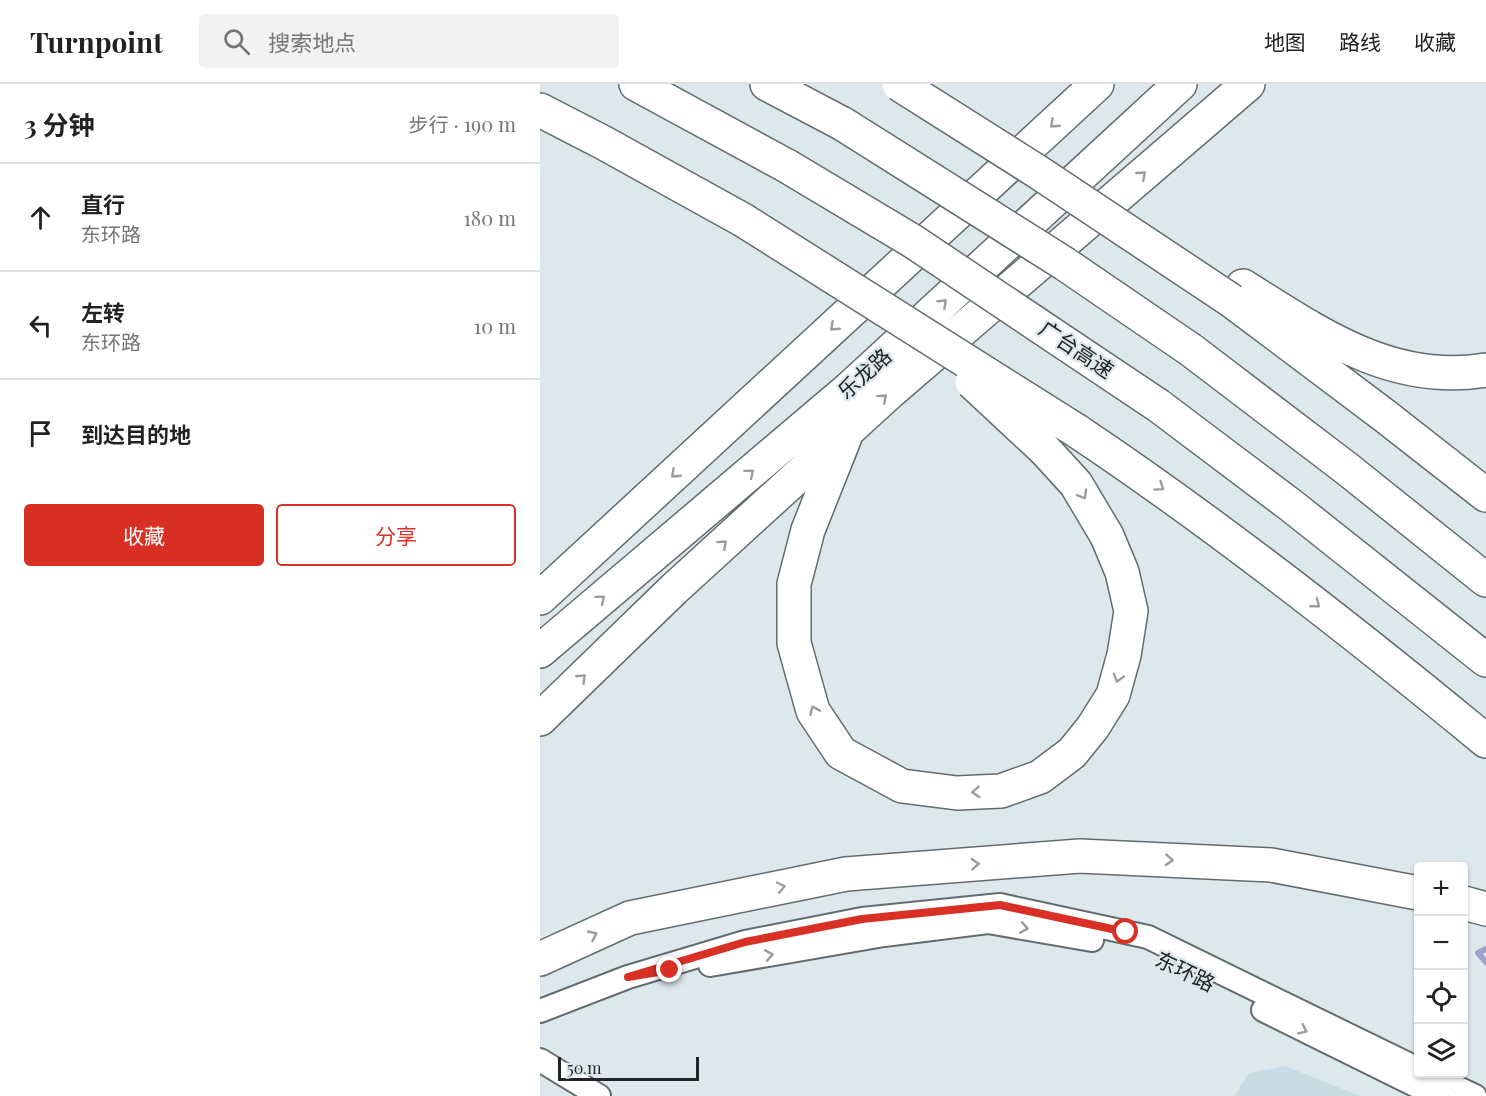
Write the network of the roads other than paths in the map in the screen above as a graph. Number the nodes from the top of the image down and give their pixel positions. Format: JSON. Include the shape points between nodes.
{"nodes":[{"id":1,"x":636,"y":84,"type":"edge"},
{"id":2,"x":767,"y":84,"type":"edge"},
{"id":3,"x":899,"y":84,"type":"edge"},
{"id":4,"x":933,"y":84,"type":"edge"},
{"id":5,"x":1097,"y":84,"type":"edge"},
{"id":6,"x":1180,"y":84,"type":"edge"},
{"id":7,"x":1271,"y":84,"type":"edge"},
{"id":8,"x":1240,"y":91,"type":"edge"},
{"id":9,"x":540,"y":110,"type":"edge"},
{"id":10,"x":1038,"y":172,"type":"junction"},
{"id":11,"x":1237,"y":294,"type":"junction"},
{"id":12,"x":911,"y":326,"type":"junction"},
{"id":13,"x":1486,"y":370,"type":"edge"},
{"id":14,"x":848,"y":431,"type":"junction"},
{"id":15,"x":1486,"y":495,"type":"edge"},
{"id":16,"x":1486,"y":580,"type":"edge"},
{"id":17,"x":540,"y":598,"type":"edge"},
{"id":18,"x":540,"y":651,"type":"edge"},
{"id":19,"x":1486,"y":660,"type":"edge"},
{"id":20,"x":540,"y":718,"type":"edge"},
{"id":21,"x":1486,"y":741,"type":"edge"},
{"id":22,"x":1414,"y":892,"type":"edge"},
{"id":23,"x":1468,"y":904,"type":"edge"},
{"id":24,"x":1486,"y":909,"type":"edge"},
{"id":25,"x":540,"y":959,"type":"edge"},
{"id":26,"x":628,"y":977,"type":"junction"},
{"id":27,"x":540,"y":1011,"type":"edge"},
{"id":28,"x":540,"y":1060,"type":"edge"},
{"id":29,"x":1414,"y":1067,"type":"edge"},
{"id":30,"x":1437,"y":1078,"type":"edge"},
{"id":31,"x":599,"y":1096,"type":"edge"},
{"id":32,"x":1437,"y":1096,"type":"edge"},
{"id":33,"x":1475,"y":1096,"type":"edge"}],
"edges":[{"from":1,"to":19,"type":"highway","name":"广台高速","bridge":true,"via":[[787,166],[914,242],[1159,406]]},
{"from":2,"to":16,"type":"highway","bridge":true,"via":[[843,124],[1065,264],[1191,351]]},
{"from":3,"to":10,"type":"highway","bridge":true},
{"from":4,"to":10,"type":"highway","bridge":true},
{"from":5,"to":17,"type":"highway","one_way":true},
{"from":18,"to":6,"type":"highway","name":"乐龙路","one_way":true,"via":[[850,388]]},
{"from":7,"to":8,"type":"highway"},
{"from":14,"to":8,"type":"highway","one_way":true},
{"from":9,"to":12,"type":"highway","bridge":true,"via":[[743,220]]},
{"from":10,"to":11,"type":"highway","bridge":true},
{"from":11,"to":13,"type":"highway","via":[[1383,363],[1437,373]]},
{"from":11,"to":15,"type":"highway"},
{"from":12,"to":14,"type":"highway","one_way":true,"bridge":true,"via":[[1045,450],[1076,484],[1107,536],[1122,572],[1131,611],[1125,655],[1113,695],[1072,753],[1040,777],[1001,791],[957,793],[902,786],[841,753],[813,711],[794,643],[794,584],[808,530]]},
{"from":12,"to":21,"type":"highway","one_way":true,"bridge":true,"via":[[1157,484],[1343,625]]},
{"from":20,"to":14,"type":"highway","one_way":true,"via":[[674,589]]},
{"from":25,"to":22,"type":"highway","one_way":true,"via":[[630,918],[652,913],[846,874],[1010,861],[1080,856],[1271,865]]},
{"from":23,"to":24,"type":"highway"},
{"from":26,"to":27,"type":"lane","name":"东环路"},
{"from":26,"to":29,"type":"lane","name":"东环路","via":[[745,942],[862,919],[1000,905],[1148,937]]},
{"from":26,"to":32,"type":"lane","name":"东环路","one_way":true,"via":[[988,922],[1135,948]]},
{"from":28,"to":31,"type":"lane"},
{"from":30,"to":33,"type":"lane"}]}
